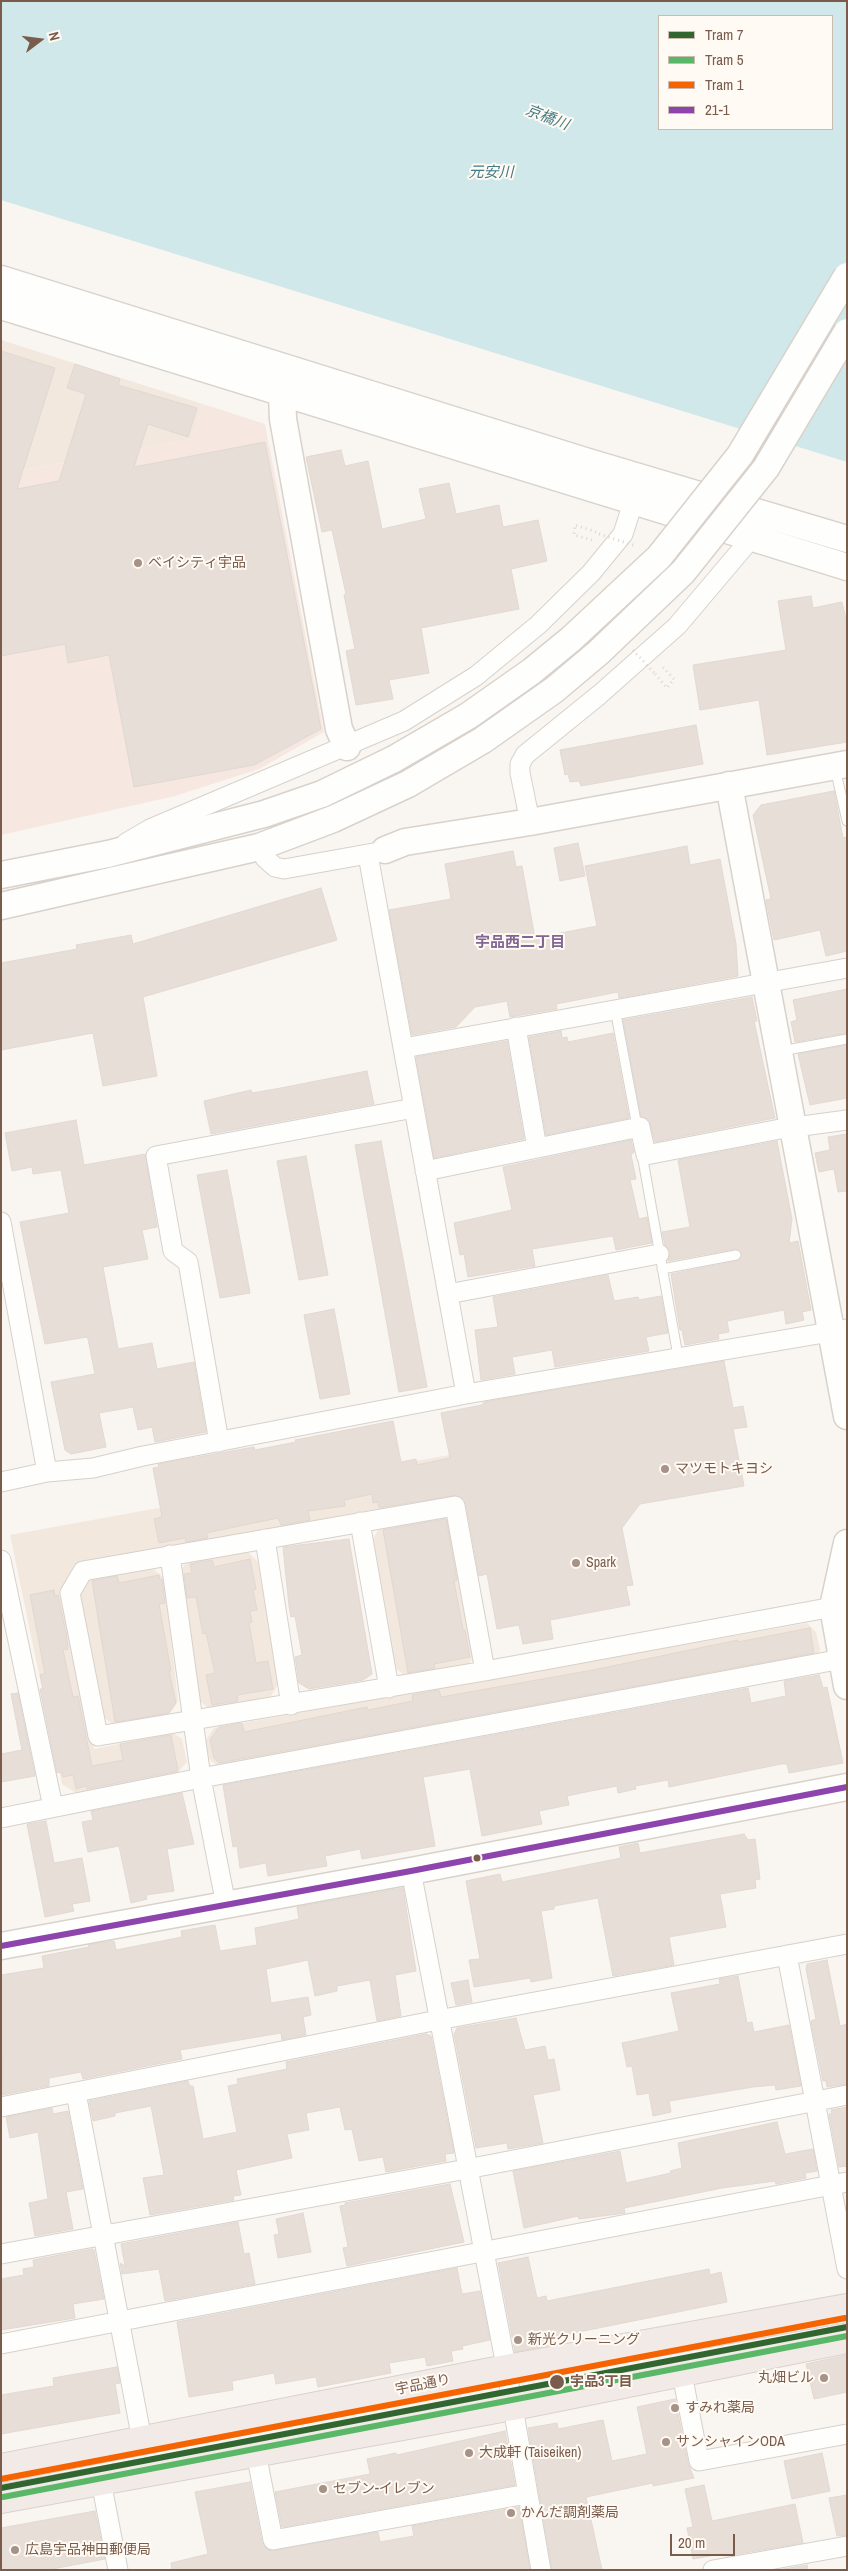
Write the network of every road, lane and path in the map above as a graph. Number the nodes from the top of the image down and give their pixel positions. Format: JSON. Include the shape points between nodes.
{"nodes":[{"id":1,"x":847,"y":276,"type":"edge"},
{"id":2,"x":1,"y":279,"type":"edge"},
{"id":3,"x":1,"y":306,"type":"edge"},
{"id":4,"x":847,"y":332,"type":"edge"},
{"id":5,"x":290,"y":369,"type":"junction"},
{"id":6,"x":282,"y":393,"type":"junction"},
{"id":7,"x":641,"y":478,"type":"junction"},
{"id":8,"x":633,"y":502,"type":"junction"},
{"id":9,"x":769,"y":516,"type":"junction"},
{"id":10,"x":752,"y":538,"type":"junction"},
{"id":11,"x":847,"y":539,"type":"edge"},
{"id":12,"x":600,"y":543,"type":"dead end"},
{"id":13,"x":644,"y":549,"type":"dead end"},
{"id":14,"x":847,"y":567,"type":"edge"},
{"id":15,"x":633,"y":650,"type":"dead end"},
{"id":16,"x":657,"y":661,"type":"dead end"},
{"id":17,"x":347,"y":747,"type":"junction"},
{"id":18,"x":841,"y":765,"type":"edge"},
{"id":19,"x":729,"y":785,"type":"junction"},
{"id":20,"x":847,"y":821,"type":"edge"},
{"id":21,"x":530,"y":822,"type":"junction"},
{"id":22,"x":259,"y":847,"type":"junction"},
{"id":23,"x":376,"y":853,"type":"junction"},
{"id":24,"x":108,"y":854,"type":"junction"},
{"id":25,"x":1,"y":875,"type":"edge"},
{"id":26,"x":1,"y":906,"type":"edge"},
{"id":27,"x":847,"y":968,"type":"edge"},
{"id":28,"x":766,"y":982,"type":"junction"},
{"id":29,"x":614,"y":1009,"type":"junction"},
{"id":30,"x":516,"y":1027,"type":"junction"},
{"id":31,"x":847,"y":1039,"type":"edge"},
{"id":32,"x":404,"y":1048,"type":"junction"},
{"id":33,"x":779,"y":1052,"type":"junction"},
{"id":34,"x":414,"y":1108,"type":"junction"},
{"id":35,"x":847,"y":1120,"type":"edge"},
{"id":36,"x":640,"y":1127,"type":"junction"},
{"id":37,"x":793,"y":1128,"type":"junction"},
{"id":38,"x":537,"y":1148,"type":"junction"},
{"id":39,"x":646,"y":1155,"type":"junction"},
{"id":40,"x":425,"y":1171,"type":"junction"},
{"id":41,"x":1,"y":1222,"type":"edge"},
{"id":42,"x":736,"y":1255,"type":"dead end"},
{"id":43,"x":660,"y":1262,"type":"junction"},
{"id":44,"x":448,"y":1294,"type":"junction"},
{"id":45,"x":839,"y":1331,"type":"edge"},
{"id":46,"x":678,"y":1356,"type":"junction"},
{"id":47,"x":466,"y":1394,"type":"junction"},
{"id":48,"x":847,"y":1416,"type":"edge"},
{"id":49,"x":219,"y":1442,"type":"junction"},
{"id":50,"x":47,"y":1472,"type":"junction"},
{"id":51,"x":1,"y":1482,"type":"edge"},
{"id":52,"x":360,"y":1522,"type":"junction"},
{"id":53,"x":265,"y":1538,"type":"junction"},
{"id":54,"x":847,"y":1543,"type":"edge"},
{"id":55,"x":170,"y":1555,"type":"junction"},
{"id":56,"x":1,"y":1560,"type":"edge"},
{"id":57,"x":833,"y":1607,"type":"junction"},
{"id":58,"x":844,"y":1659,"type":"edge"},
{"id":59,"x":485,"y":1671,"type":"junction"},
{"id":60,"x":847,"y":1686,"type":"edge"},
{"id":61,"x":389,"y":1688,"type":"junction"},
{"id":62,"x":291,"y":1705,"type":"junction"},
{"id":63,"x":193,"y":1722,"type":"junction"},
{"id":64,"x":202,"y":1778,"type":"junction"},
{"id":65,"x":847,"y":1787,"type":"edge"},
{"id":66,"x":53,"y":1807,"type":"junction"},
{"id":67,"x":1,"y":1818,"type":"edge"},
{"id":68,"x":411,"y":1871,"type":"junction"},
{"id":69,"x":226,"y":1905,"type":"junction"},
{"id":70,"x":847,"y":1944,"type":"edge"},
{"id":71,"x":1,"y":1946,"type":"edge"},
{"id":72,"x":787,"y":1955,"type":"junction"},
{"id":73,"x":438,"y":2020,"type":"junction"},
{"id":74,"x":76,"y":2093,"type":"junction"},
{"id":75,"x":847,"y":2095,"type":"edge"},
{"id":76,"x":815,"y":2102,"type":"junction"},
{"id":77,"x":1,"y":2107,"type":"edge"},
{"id":78,"x":467,"y":2169,"type":"junction"},
{"id":79,"x":839,"y":2184,"type":"edge"},
{"id":80,"x":103,"y":2236,"type":"junction"},
{"id":81,"x":483,"y":2251,"type":"junction"},
{"id":82,"x":1,"y":2254,"type":"edge"},
{"id":83,"x":847,"y":2268,"type":"edge"},
{"id":84,"x":847,"y":2308,"type":"edge"},
{"id":85,"x":120,"y":2322,"type":"junction"},
{"id":86,"x":847,"y":2339,"type":"edge"},
{"id":87,"x":1,"y":2344,"type":"edge"},
{"id":88,"x":506,"y":2369,"type":"junction"},
{"id":89,"x":682,"y":2374,"type":"junction"},
{"id":90,"x":512,"y":2406,"type":"junction"},
{"id":91,"x":847,"y":2434,"type":"edge"},
{"id":92,"x":142,"y":2440,"type":"junction"},
{"id":93,"x":256,"y":2453,"type":"junction"},
{"id":94,"x":1,"y":2468,"type":"edge"},
{"id":95,"x":101,"y":2481,"type":"junction"},
{"id":96,"x":527,"y":2494,"type":"junction"},
{"id":97,"x":1,"y":2499,"type":"edge"},
{"id":98,"x":847,"y":2546,"type":"edge"},
{"id":99,"x":118,"y":2570,"type":"edge"},
{"id":100,"x":541,"y":2570,"type":"edge"},
{"id":101,"x":713,"y":2570,"type":"edge"}],
"edges":[{"from":1,"to":24,"type":"street","bridge":true,"via":[[740,455],[659,557],[532,671],[476,711],[394,759],[322,794]]},
{"from":2,"to":5,"type":"street"},
{"from":3,"to":6,"type":"street"},
{"from":4,"to":22,"type":"street","bridge":true,"via":[[766,468],[683,572],[598,653],[554,690],[482,740],[408,784],[333,819]]},
{"from":5,"to":6,"type":"street"},
{"from":5,"to":7,"type":"street"},
{"from":6,"to":8,"type":"street"},
{"from":6,"to":17,"type":"street","via":[[283,419],[339,729]]},
{"from":7,"to":8,"type":"street"},
{"from":7,"to":9,"type":"street"},
{"from":8,"to":10,"type":"street"},
{"from":8,"to":17,"type":"street","via":[[623,534],[591,573],[538,625],[476,676],[404,721]]},
{"from":9,"to":10,"type":"street"},
{"from":9,"to":11,"type":"street"},
{"from":10,"to":14,"type":"street"},
{"from":10,"to":21,"type":"street","via":[[677,626],[524,755],[520,772]]},
{"from":12,"to":13,"type":"path","bridge":true,"via":[[574,535],[575,526]]},
{"from":15,"to":16,"type":"path","bridge":true,"via":[[667,688],[674,680]]},
{"from":17,"to":24,"type":"street","via":[[150,829]]},
{"from":18,"to":19,"type":"street"},
{"from":18,"to":20,"type":"lane"},
{"from":19,"to":21,"type":"street"},
{"from":19,"to":28,"type":"street"},
{"from":21,"to":23,"type":"street","via":[[404,842]]},
{"from":22,"to":23,"type":"street","via":[[275,867],[284,869]]},
{"from":22,"to":26,"type":"street"},
{"from":23,"to":32,"type":"street"},
{"from":24,"to":25,"type":"street"},
{"from":27,"to":28,"type":"street"},
{"from":28,"to":29,"type":"street"},
{"from":28,"to":33,"type":"street"},
{"from":29,"to":30,"type":"street"},
{"from":29,"to":36,"type":"lane","via":[[636,1121]]},
{"from":30,"to":32,"type":"street"},
{"from":30,"to":38,"type":"street"},
{"from":31,"to":33,"type":"lane"},
{"from":32,"to":34,"type":"street"},
{"from":33,"to":37,"type":"street"},
{"from":34,"to":40,"type":"street"},
{"from":34,"to":49,"type":"street","via":[[156,1156],[173,1251],[188,1262]]},
{"from":35,"to":37,"type":"street"},
{"from":36,"to":38,"type":"street"},
{"from":36,"to":39,"type":"street"},
{"from":37,"to":39,"type":"street"},
{"from":37,"to":45,"type":"street"},
{"from":38,"to":40,"type":"street"},
{"from":39,"to":43,"type":"lane","via":[[643,1160]]},
{"from":40,"to":44,"type":"street"},
{"from":41,"to":50,"type":"street"},
{"from":42,"to":43,"type":"lane"},
{"from":43,"to":44,"type":"street"},
{"from":43,"to":46,"type":"lane"},
{"from":44,"to":47,"type":"street"},
{"from":45,"to":46,"type":"street"},
{"from":45,"to":48,"type":"street"},
{"from":46,"to":47,"type":"street"},
{"from":47,"to":49,"type":"street"},
{"from":49,"to":50,"type":"street","via":[[92,1468]]},
{"from":50,"to":51,"type":"street"},
{"from":52,"to":53,"type":"street"},
{"from":52,"to":59,"type":"street","via":[[454,1506]]},
{"from":52,"to":61,"type":"street"},
{"from":53,"to":55,"type":"street"},
{"from":53,"to":62,"type":"street"},
{"from":54,"to":57,"type":"street"},
{"from":55,"to":63,"type":"street"},
{"from":55,"to":63,"type":"street","via":[[83,1571],[70,1594],[98,1736]]},
{"from":56,"to":66,"type":"street"},
{"from":57,"to":58,"type":"street"},
{"from":57,"to":59,"type":"street"},
{"from":58,"to":60,"type":"street"},
{"from":58,"to":64,"type":"street"},
{"from":59,"to":61,"type":"street"},
{"from":61,"to":62,"type":"street"},
{"from":62,"to":63,"type":"street"},
{"from":63,"to":64,"type":"street"},
{"from":64,"to":66,"type":"street"},
{"from":64,"to":69,"type":"street"},
{"from":65,"to":68,"type":"street"},
{"from":66,"to":67,"type":"street"},
{"from":68,"to":69,"type":"street"},
{"from":68,"to":73,"type":"street"},
{"from":69,"to":71,"type":"street"},
{"from":70,"to":72,"type":"street"},
{"from":72,"to":73,"type":"street"},
{"from":72,"to":76,"type":"street"},
{"from":73,"to":74,"type":"street"},
{"from":73,"to":78,"type":"street"},
{"from":74,"to":77,"type":"street"},
{"from":74,"to":80,"type":"street"},
{"from":75,"to":76,"type":"street"},
{"from":76,"to":78,"type":"street"},
{"from":76,"to":79,"type":"street"},
{"from":78,"to":80,"type":"street"},
{"from":78,"to":81,"type":"street"},
{"from":79,"to":81,"type":"street"},
{"from":79,"to":83,"type":"street"},
{"from":80,"to":82,"type":"street"},
{"from":80,"to":85,"type":"street"},
{"from":81,"to":85,"type":"street"},
{"from":81,"to":88,"type":"street"},
{"from":84,"to":88,"type":"highway","name":"宇品通り"},
{"from":85,"to":87,"type":"street"},
{"from":85,"to":92,"type":"street"},
{"from":86,"to":89,"type":"highway"},
{"from":88,"to":90,"type":"street"},
{"from":88,"to":92,"type":"highway","name":"宇品通り"},
{"from":89,"to":90,"type":"highway"},
{"from":89,"to":91,"type":"street","via":[[699,2461]]},
{"from":90,"to":93,"type":"highway"},
{"from":90,"to":96,"type":"street"},
{"from":92,"to":94,"type":"highway","name":"宇品通り"},
{"from":93,"to":95,"type":"highway"},
{"from":93,"to":96,"type":"street","via":[[273,2540]]},
{"from":95,"to":97,"type":"highway"},
{"from":95,"to":99,"type":"street"},
{"from":96,"to":100,"type":"street"},
{"from":98,"to":101,"type":"street"}]}
